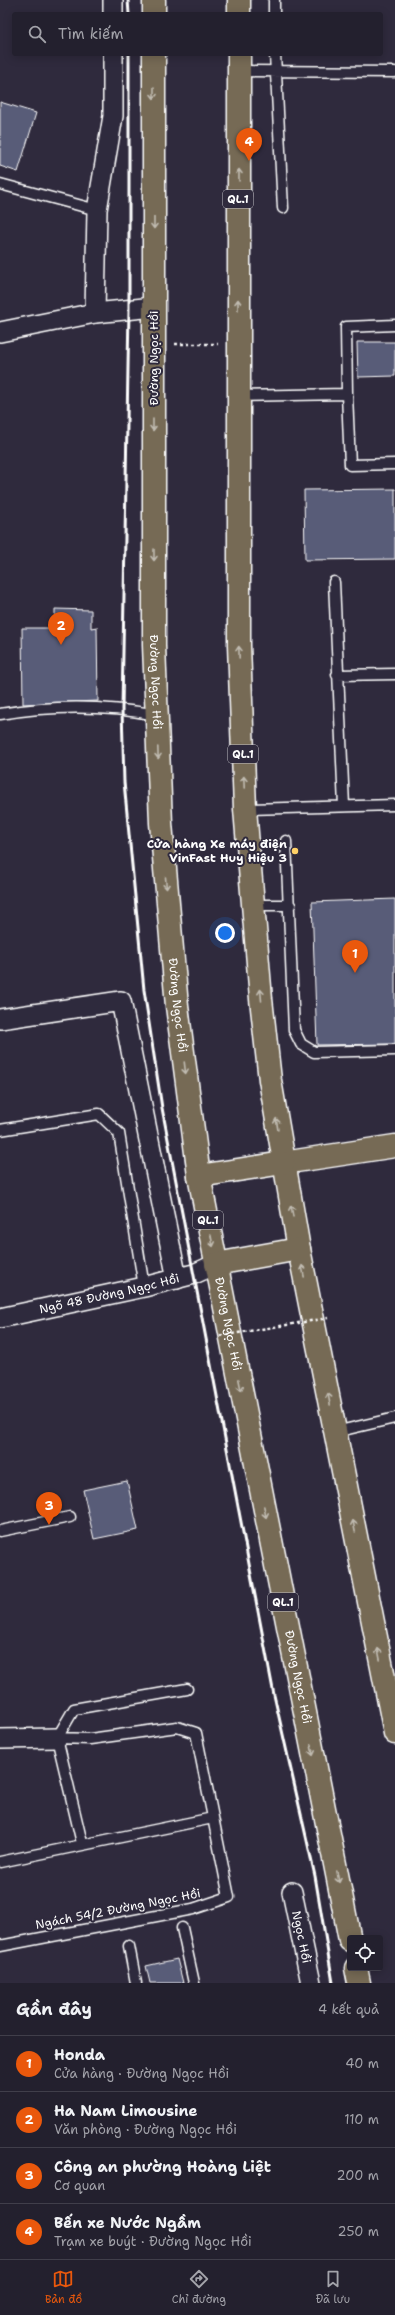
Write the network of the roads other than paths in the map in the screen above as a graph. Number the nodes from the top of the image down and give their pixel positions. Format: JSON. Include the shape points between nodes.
{"nodes":[{"id":1,"x":113,"y":0,"type":"edge"},
{"id":2,"x":154,"y":0,"type":"edge"},
{"id":3,"x":239,"y":0,"type":"edge"},
{"id":4,"x":274,"y":0,"type":"edge"},
{"id":5,"x":113,"y":12,"type":"edge"},
{"id":6,"x":154,"y":12,"type":"edge"},
{"id":7,"x":239,"y":12,"type":"edge"},
{"id":8,"x":274,"y":12,"type":"edge"},
{"id":9,"x":113,"y":56,"type":"edge"},
{"id":10,"x":154,"y":56,"type":"edge"},
{"id":11,"x":275,"y":56,"type":"edge"},
{"id":12,"x":239,"y":62,"type":"edge"},
{"id":13,"x":275,"y":72,"type":"junction"},
{"id":14,"x":395,"y":72,"type":"edge"},
{"id":15,"x":0,"y":184,"type":"edge"},
{"id":16,"x":283,"y":208,"type":"dead end"},
{"id":17,"x":97,"y":210,"type":"junction"},
{"id":18,"x":154,"y":307,"type":"junction"},
{"id":19,"x":95,"y":313,"type":"junction"},
{"id":20,"x":395,"y":325,"type":"edge"},
{"id":21,"x":0,"y":332,"type":"edge"},
{"id":22,"x":347,"y":394,"type":"junction"},
{"id":23,"x":238,"y":396,"type":"junction"},
{"id":24,"x":395,"y":464,"type":"edge"},
{"id":25,"x":334,"y":582,"type":"dead end"},
{"id":26,"x":395,"y":674,"type":"edge"},
{"id":27,"x":337,"y":676,"type":"junction"},
{"id":28,"x":0,"y":714,"type":"edge"},
{"id":29,"x":157,"y":716,"type":"junction"},
{"id":30,"x":395,"y":805,"type":"edge"},
{"id":31,"x":344,"y":806,"type":"junction"},
{"id":32,"x":245,"y":809,"type":"junction"},
{"id":33,"x":286,"y":842,"type":"dead end"},
{"id":34,"x":253,"y":905,"type":"junction"},
{"id":35,"x":290,"y":905,"type":"junction"},
{"id":36,"x":0,"y":1019,"type":"edge"},
{"id":37,"x":395,"y":1050,"type":"edge"},
{"id":38,"x":0,"y":1130,"type":"edge"},
{"id":39,"x":395,"y":1146,"type":"edge"},
{"id":40,"x":283,"y":1163,"type":"junction"},
{"id":41,"x":199,"y":1176,"type":"junction"},
{"id":42,"x":299,"y":1249,"type":"junction"},
{"id":43,"x":216,"y":1264,"type":"junction"},
{"id":44,"x":177,"y":1279,"type":"junction"},
{"id":45,"x":144,"y":1287,"type":"junction"},
{"id":46,"x":0,"y":1318,"type":"edge"},
{"id":47,"x":395,"y":1418,"type":"edge"},
{"id":48,"x":335,"y":1432,"type":"junction"},
{"id":49,"x":70,"y":1517,"type":"dead end"},
{"id":50,"x":0,"y":1531,"type":"edge"},
{"id":51,"x":187,"y":1689,"type":"dead end"},
{"id":52,"x":395,"y":1733,"type":"edge"},
{"id":53,"x":57,"y":1738,"type":"junction"},
{"id":54,"x":0,"y":1739,"type":"edge"},
{"id":55,"x":213,"y":1818,"type":"junction"},
{"id":56,"x":82,"y":1843,"type":"junction"},
{"id":57,"x":0,"y":1862,"type":"edge"},
{"id":58,"x":292,"y":1892,"type":"dead end"},
{"id":59,"x":182,"y":1928,"type":"dead end"},
{"id":60,"x":349,"y":1935,"type":"edge"},
{"id":61,"x":0,"y":1946,"type":"edge"},
{"id":62,"x":129,"y":1946,"type":"dead end"},
{"id":63,"x":356,"y":1971,"type":"edge"},
{"id":64,"x":136,"y":1983,"type":"edge"},
{"id":65,"x":194,"y":1983,"type":"edge"},
{"id":66,"x":311,"y":1983,"type":"edge"},
{"id":67,"x":358,"y":1983,"type":"edge"}],
"edges":[{"from":1,"to":5,"type":"street"},
{"from":2,"to":6,"type":"main road"},
{"from":3,"to":7,"type":"main road"},
{"from":4,"to":8,"type":"lane"},
{"from":9,"to":17,"type":"street","via":[[113,116]]},
{"from":10,"to":18,"type":"main road","name":"Đường Ngọc Hồi","number":"QL.1","one_way":true},
{"from":11,"to":13,"type":"lane"},
{"from":12,"to":13,"type":"lane"},
{"from":23,"to":12,"type":"main road","number":"QL.1","one_way":true},
{"from":13,"to":14,"type":"lane"},
{"from":13,"to":16,"type":"lane"},
{"from":15,"to":17,"type":"lane"},
{"from":17,"to":19,"type":"street"},
{"from":18,"to":19,"type":"street"},
{"from":18,"to":29,"type":"main road","name":"Đường Ngọc Hồi","number":"QL.1","one_way":true,"via":[[154,644]]},
{"from":19,"to":21,"type":"street"},
{"from":20,"to":22,"type":"lane","via":[[346,327]]},
{"from":22,"to":23,"type":"lane"},
{"from":22,"to":24,"type":"lane","via":[[350,465]]},
{"from":32,"to":23,"type":"main road","number":"QL.1","one_way":true,"via":[[239,645]]},
{"from":25,"to":27,"type":"lane"},
{"from":26,"to":27,"type":"lane"},
{"from":27,"to":31,"type":"lane"},
{"from":28,"to":29,"type":"lane","via":[[58,706],[122,708]]},
{"from":29,"to":41,"type":"main road","name":"Đường Ngọc Hồi","number":"QL.1","one_way":true,"via":[[161,823],[176,999]]},
{"from":30,"to":31,"type":"lane"},
{"from":31,"to":32,"type":"lane"},
{"from":32,"to":34,"type":"main road","number":"QL.1"},
{"from":33,"to":35,"type":"lane"},
{"from":34,"to":35,"type":"lane"},
{"from":40,"to":34,"type":"main road","number":"QL.1","one_way":true,"via":[[270,1080]]},
{"from":35,"to":37,"type":"lane","via":[[294,1030],[301,1044],[314,1052]]},
{"from":36,"to":44,"type":"street","via":[[121,1001]]},
{"from":38,"to":45,"type":"lane","via":[[99,1114],[119,1133]]},
{"from":39,"to":40,"type":"main road"},
{"from":40,"to":41,"type":"main road"},
{"from":42,"to":40,"type":"main road","number":"QL.1","one_way":true},
{"from":41,"to":43,"type":"main road","name":"Đường Ngọc Hồi","number":"QL.1","one_way":true},
{"from":42,"to":43,"type":"main road"},
{"from":48,"to":42,"type":"main road","number":"QL.1","one_way":true},
{"from":43,"to":44,"type":"street","name":"Ngõ 48 Đường Ngọc Hồi"},
{"from":43,"to":60,"type":"main road","name":"Đường Ngọc Hồi","number":"QL.1","one_way":true},
{"from":44,"to":45,"type":"street","name":"Ngõ 48 Đường Ngọc Hồi"},
{"from":45,"to":46,"type":"street","name":"Ngõ 48 Đường Ngọc Hồi"},
{"from":47,"to":48,"type":"lane"},
{"from":52,"to":48,"type":"main road","number":"QL.1","one_way":true},
{"from":49,"to":50,"type":"lane"},
{"from":51,"to":53,"type":"lane","via":[[74,1709]]},
{"from":53,"to":54,"type":"street"},
{"from":53,"to":55,"type":"lane","via":[[90,1739],[177,1727],[196,1733]]},
{"from":53,"to":56,"type":"lane"},
{"from":55,"to":56,"type":"lane"},
{"from":55,"to":61,"type":"lane","name":"Ngách 54/2 Đường Ngọc Hồi","via":[[229,1897],[193,1909]]},
{"from":56,"to":57,"type":"lane"},
{"from":58,"to":66,"type":"street","name":"Ngọc Hồi"},
{"from":59,"to":65,"type":"lane"},
{"from":62,"to":64,"type":"lane"},
{"from":63,"to":67,"type":"main road"}]}
